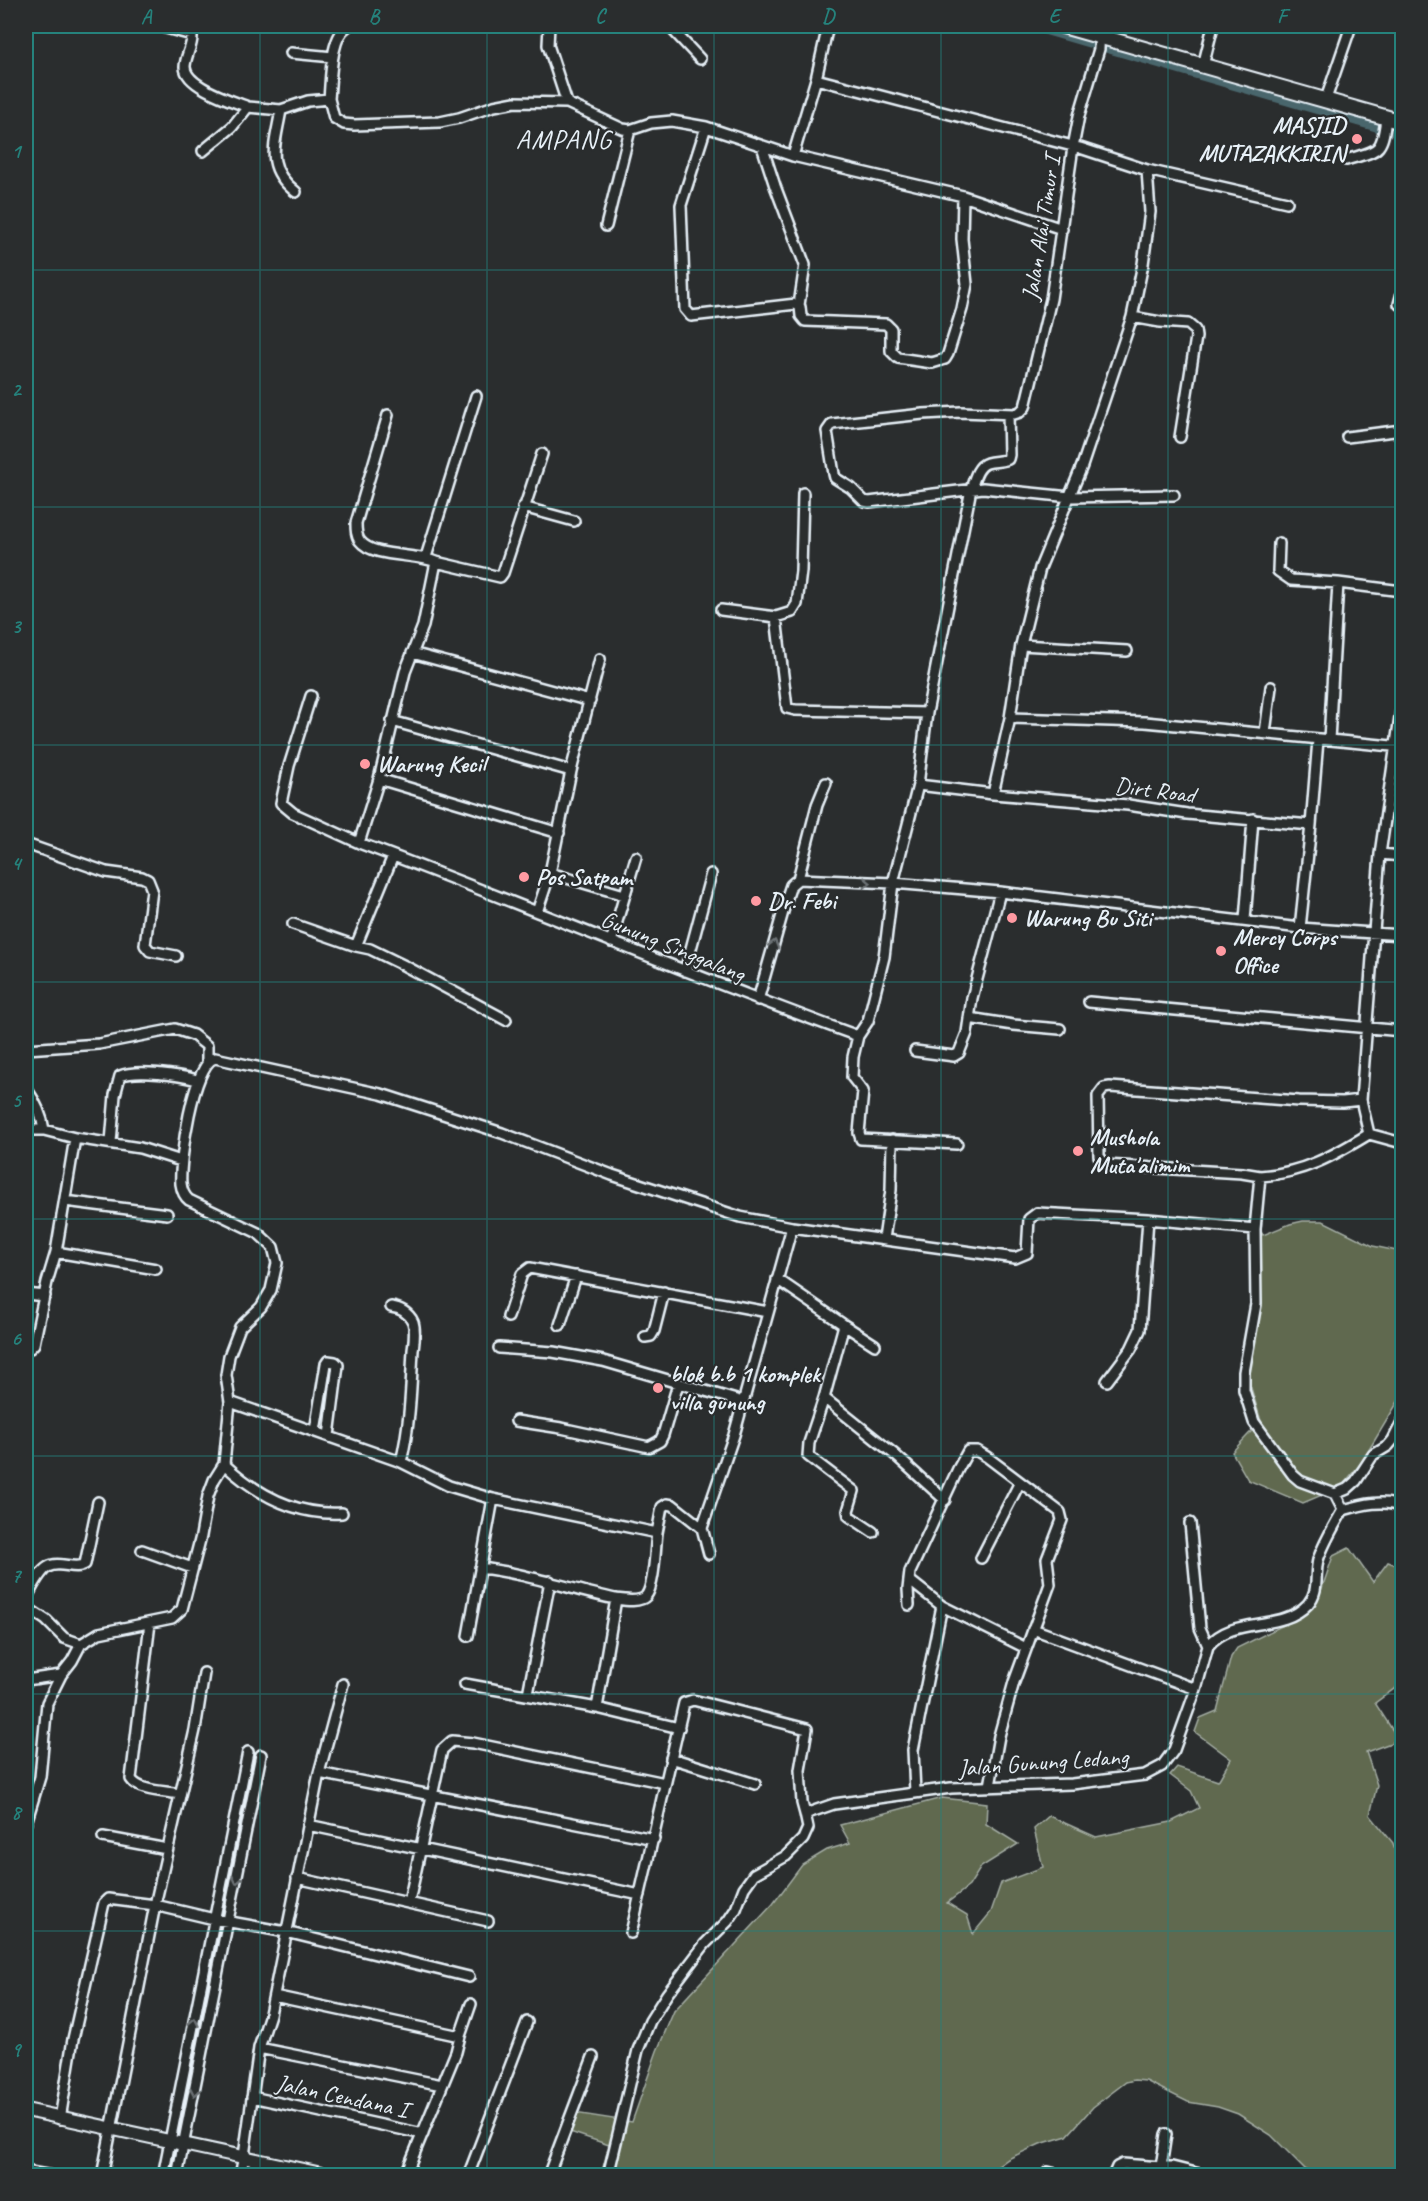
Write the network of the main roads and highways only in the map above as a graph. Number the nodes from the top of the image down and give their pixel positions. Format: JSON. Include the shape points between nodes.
{"nodes":[{"id":1,"x":1063,"y":26,"type":"edge"},
{"id":2,"x":1099,"y":38,"type":"edge"},
{"id":3,"x":1402,"y":122,"type":"edge"}],
"edges":[{"from":1,"to":2,"type":"main road"},
{"from":2,"to":3,"type":"main road","via":[[1326,99],[1385,121]]}]}
